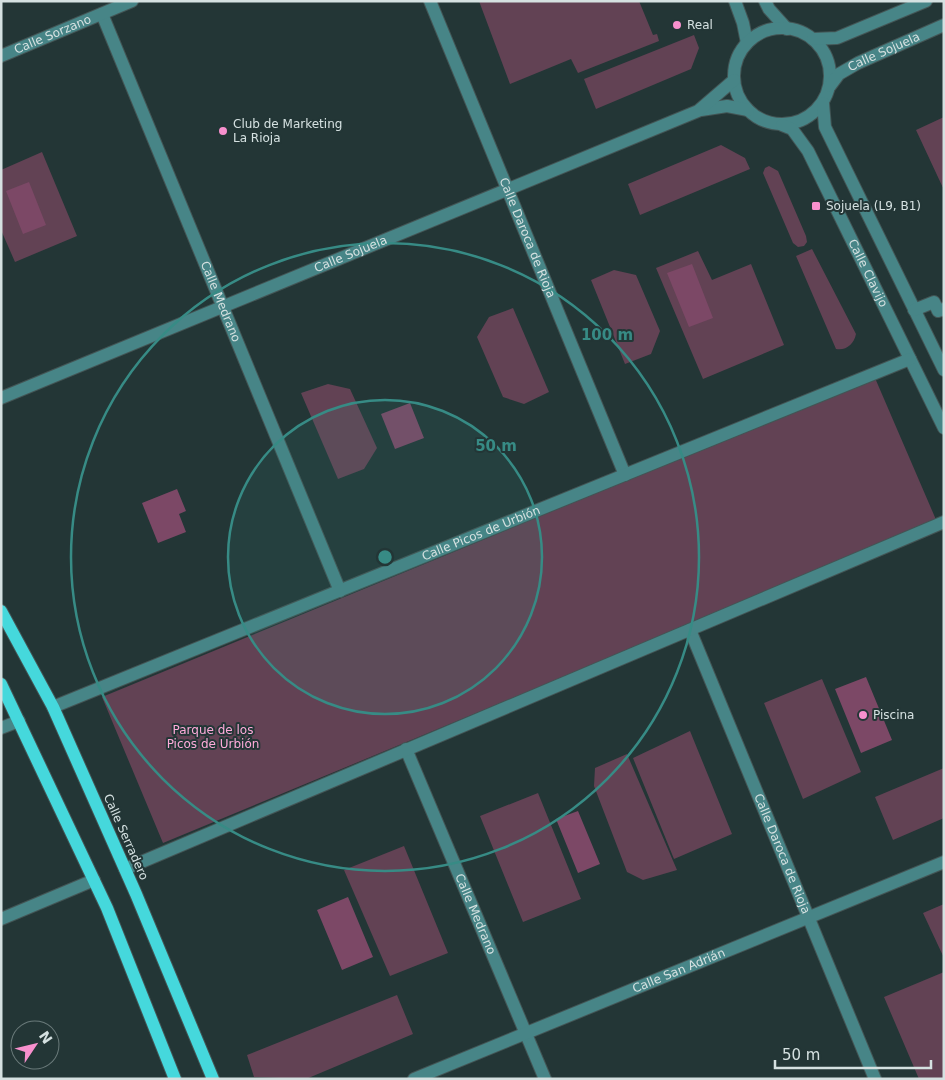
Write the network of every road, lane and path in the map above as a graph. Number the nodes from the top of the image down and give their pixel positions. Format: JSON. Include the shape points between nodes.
{"nodes":[{"id":1,"x":132,"y":1,"type":"edge"},
{"id":2,"x":430,"y":1,"type":"edge"},
{"id":3,"x":735,"y":1,"type":"edge"},
{"id":4,"x":765,"y":1,"type":"edge"},
{"id":5,"x":926,"y":1,"type":"edge"},
{"id":6,"x":102,"y":14,"type":"junction"},
{"id":7,"x":944,"y":25,"type":"edge"},
{"id":8,"x":787,"y":28,"type":"junction"},
{"id":9,"x":813,"y":39,"type":"junction"},
{"id":10,"x":748,"y":43,"type":"junction"},
{"id":11,"x":1,"y":56,"type":"edge"},
{"id":12,"x":734,"y":80,"type":"junction"},
{"id":13,"x":830,"y":86,"type":"junction"},
{"id":14,"x":823,"y":103,"type":"junction"},
{"id":15,"x":748,"y":110,"type":"junction"},
{"id":16,"x":698,"y":111,"type":"junction"},
{"id":17,"x":782,"y":125,"type":"junction"},
{"id":18,"x":507,"y":189,"type":"junction"},
{"id":19,"x":222,"y":306,"type":"junction"},
{"id":20,"x":944,"y":308,"type":"edge"},
{"id":21,"x":914,"y":310,"type":"junction"},
{"id":22,"x":910,"y":359,"type":"junction"},
{"id":23,"x":944,"y":370,"type":"edge"},
{"id":24,"x":1,"y":398,"type":"edge"},
{"id":25,"x":944,"y":428,"type":"edge"},
{"id":26,"x":625,"y":475,"type":"junction"},
{"id":27,"x":944,"y":522,"type":"edge"},
{"id":28,"x":340,"y":591,"type":"junction"},
{"id":29,"x":1,"y":611,"type":"edge"},
{"id":30,"x":690,"y":630,"type":"junction"},
{"id":31,"x":1,"y":684,"type":"edge"},
{"id":32,"x":53,"y":707,"type":"junction"},
{"id":33,"x":20,"y":721,"type":"junction"},
{"id":34,"x":1,"y":728,"type":"edge"},
{"id":35,"x":406,"y":749,"type":"junction"},
{"id":36,"x":944,"y":862,"type":"edge"},
{"id":37,"x":125,"y":869,"type":"junction"},
{"id":38,"x":94,"y":880,"type":"junction"},
{"id":39,"x":809,"y":918,"type":"junction"},
{"id":40,"x":1,"y":919,"type":"edge"},
{"id":41,"x":526,"y":1033,"type":"junction"},
{"id":42,"x":175,"y":1079,"type":"edge"},
{"id":43,"x":214,"y":1079,"type":"edge"},
{"id":44,"x":414,"y":1079,"type":"edge"},
{"id":45,"x":545,"y":1079,"type":"edge"},
{"id":46,"x":875,"y":1079,"type":"edge"}],
"edges":[{"from":1,"to":6,"type":"street","name":"Calle Sorzano"},
{"from":2,"to":18,"type":"street","name":"Calle Daroca de Rioja"},
{"from":3,"to":10,"type":"street"},
{"from":4,"to":8,"type":"street"},
{"from":5,"to":9,"type":"street","via":[[837,38]]},
{"from":6,"to":11,"type":"street","name":"Calle Sorzano"},
{"from":6,"to":19,"type":"street","name":"Calle Medrano"},
{"from":7,"to":13,"type":"street","name":"Calle Sojuela","via":[[858,63],[839,74]]},
{"from":8,"to":9,"type":"street"},
{"from":8,"to":10,"type":"street","via":[[769,30]]},
{"from":9,"to":13,"type":"street","via":[[826,56]]},
{"from":10,"to":12,"type":"street","via":[[740,54]]},
{"from":12,"to":15,"type":"street","via":[[738,96]]},
{"from":12,"to":16,"type":"street","name":"Calle Sojuela"},
{"from":13,"to":14,"type":"street"},
{"from":14,"to":17,"type":"street","via":[[798,122]]},
{"from":14,"to":21,"type":"street","via":[[825,127]]},
{"from":15,"to":16,"type":"street","name":"Calle Sojuela","via":[[727,106]]},
{"from":15,"to":17,"type":"street","via":[[763,121]]},
{"from":16,"to":18,"type":"street","name":"Calle Sojuela"},
{"from":17,"to":22,"type":"street","name":"Calle Clavijo","via":[[792,129],[808,151]]},
{"from":18,"to":19,"type":"street","name":"Calle Sojuela"},
{"from":18,"to":26,"type":"street","name":"Calle Daroca de Rioja"},
{"from":19,"to":24,"type":"street","name":"Calle Sojuela"},
{"from":19,"to":28,"type":"street","name":"Calle Medrano"},
{"from":20,"to":21,"type":"street","via":[[938,311],[934,302]]},
{"from":21,"to":23,"type":"street"},
{"from":22,"to":25,"type":"street","name":"Calle Clavijo"},
{"from":22,"to":26,"type":"street","name":"Calle Picos de Urbión"},
{"from":26,"to":28,"type":"street","name":"Calle Picos de Urbión"},
{"from":27,"to":30,"type":"street"},
{"from":28,"to":32,"type":"street","name":"Calle Picos de Urbión"},
{"from":29,"to":32,"type":"main road","name":"Calle Serradero"},
{"from":30,"to":35,"type":"street"},
{"from":30,"to":39,"type":"street","name":"Calle Daroca de Rioja"},
{"from":31,"to":33,"type":"main road"},
{"from":32,"to":37,"type":"main road","name":"Calle Serradero"},
{"from":33,"to":34,"type":"street"},
{"from":33,"to":38,"type":"main road"},
{"from":35,"to":37,"type":"street"},
{"from":35,"to":41,"type":"street","name":"Calle Medrano"},
{"from":36,"to":39,"type":"street","name":"Calle San Adrián"},
{"from":37,"to":43,"type":"main road","name":"Calle Serradero"},
{"from":38,"to":40,"type":"street"},
{"from":38,"to":42,"type":"main road"},
{"from":39,"to":41,"type":"street","name":"Calle San Adrián"},
{"from":39,"to":46,"type":"street","name":"Calle Daroca de Rioja"},
{"from":41,"to":44,"type":"street","name":"Calle San Adrián"},
{"from":41,"to":45,"type":"street","name":"Calle Medrano"}]}
